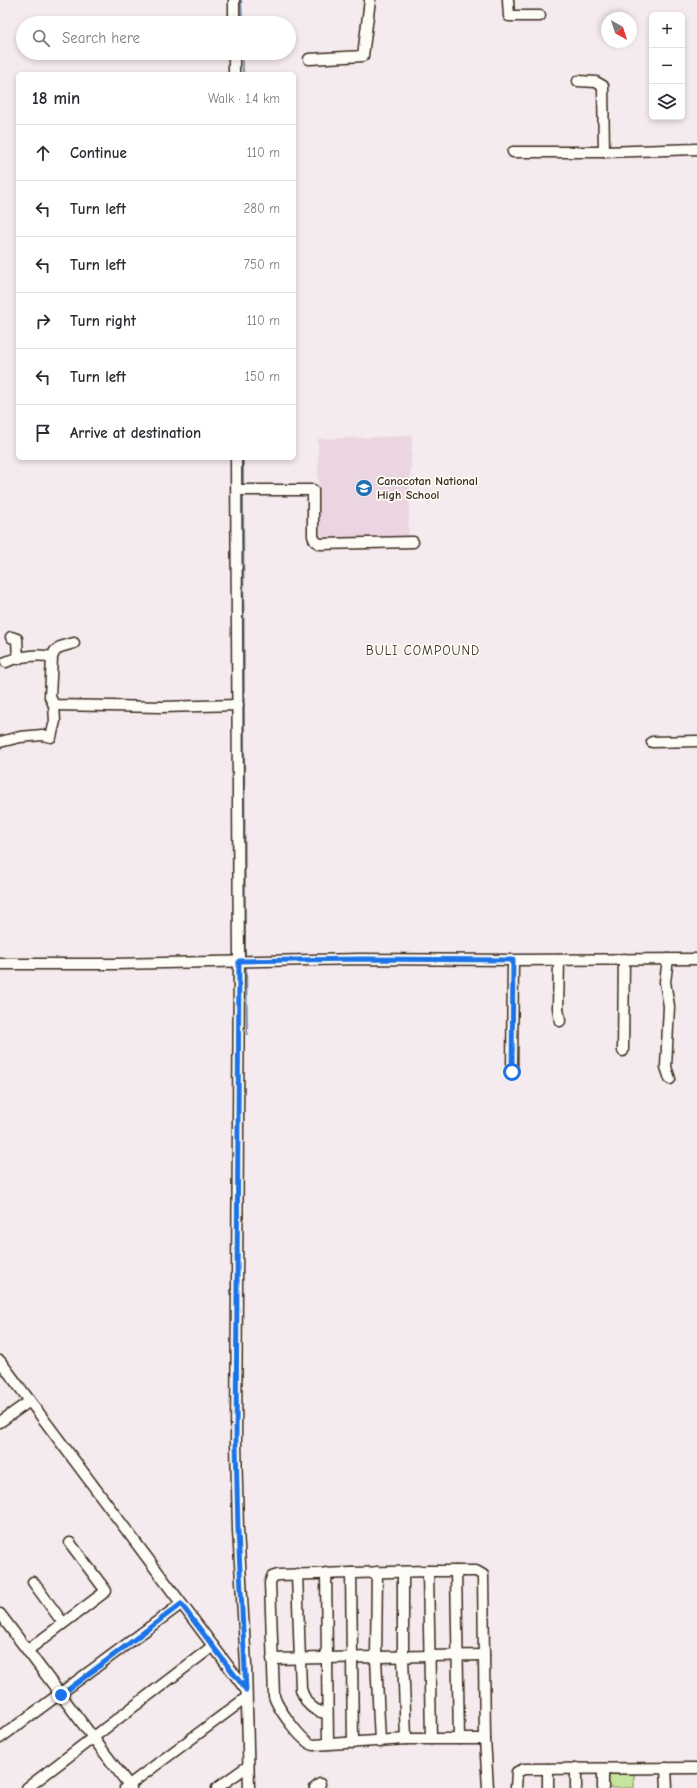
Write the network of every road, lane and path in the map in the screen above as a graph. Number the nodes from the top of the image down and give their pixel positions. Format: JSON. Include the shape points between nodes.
{"nodes":[{"id":1,"x":234,"y":0,"type":"edge"},
{"id":2,"x":370,"y":0,"type":"edge"},
{"id":3,"x":508,"y":0,"type":"edge"},
{"id":4,"x":234,"y":16,"type":"edge"},
{"id":5,"x":540,"y":16,"type":"dead end"},
{"id":6,"x":309,"y":59,"type":"dead end"},
{"id":7,"x":234,"y":60,"type":"edge"},
{"id":8,"x":234,"y":72,"type":"edge"},
{"id":9,"x":578,"y":81,"type":"dead end"},
{"id":10,"x":697,"y":149,"type":"edge"},
{"id":11,"x":513,"y":152,"type":"dead end"},
{"id":12,"x":604,"y":152,"type":"junction"},
{"id":13,"x":236,"y":460,"type":"edge"},
{"id":14,"x":237,"y":490,"type":"junction"},
{"id":15,"x":413,"y":542,"type":"dead end"},
{"id":16,"x":11,"y":637,"type":"dead end"},
{"id":17,"x":74,"y":643,"type":"dead end"},
{"id":18,"x":52,"y":657,"type":"junction"},
{"id":19,"x":18,"y":659,"type":"junction"},
{"id":20,"x":6,"y":662,"type":"dead end"},
{"id":21,"x":238,"y":704,"type":"junction"},
{"id":22,"x":54,"y":705,"type":"junction"},
{"id":23,"x":697,"y":741,"type":"edge"},
{"id":24,"x":0,"y":742,"type":"edge"},
{"id":25,"x":652,"y":742,"type":"dead end"},
{"id":26,"x":624,"y":959,"type":"junction"},
{"id":27,"x":668,"y":959,"type":"junction"},
{"id":28,"x":697,"y":959,"type":"edge"},
{"id":29,"x":513,"y":960,"type":"junction"},
{"id":30,"x":559,"y":960,"type":"junction"},
{"id":31,"x":239,"y":961,"type":"junction"},
{"id":32,"x":0,"y":964,"type":"edge"},
{"id":33,"x":560,"y":1021,"type":"dead end"},
{"id":34,"x":624,"y":1051,"type":"dead end"},
{"id":35,"x":512,"y":1072,"type":"dead end"},
{"id":36,"x":670,"y":1079,"type":"dead end"},
{"id":37,"x":0,"y":1361,"type":"edge"},
{"id":38,"x":30,"y":1401,"type":"junction"},
{"id":39,"x":0,"y":1422,"type":"edge"},
{"id":40,"x":70,"y":1542,"type":"dead end"},
{"id":41,"x":428,"y":1571,"type":"junction"},
{"id":42,"x":456,"y":1571,"type":"junction"},
{"id":43,"x":377,"y":1572,"type":"junction"},
{"id":44,"x":403,"y":1572,"type":"junction"},
{"id":45,"x":326,"y":1573,"type":"junction"},
{"id":46,"x":351,"y":1573,"type":"junction"},
{"id":47,"x":297,"y":1574,"type":"junction"},
{"id":48,"x":34,"y":1582,"type":"dead end"},
{"id":49,"x":181,"y":1604,"type":"junction"},
{"id":50,"x":0,"y":1614,"type":"edge"},
{"id":51,"x":64,"y":1623,"type":"junction"},
{"id":52,"x":213,"y":1646,"type":"junction"},
{"id":53,"x":28,"y":1650,"type":"junction"},
{"id":54,"x":484,"y":1655,"type":"junction"},
{"id":55,"x":431,"y":1656,"type":"junction"},
{"id":56,"x":457,"y":1656,"type":"junction"},
{"id":57,"x":403,"y":1657,"type":"junction"},
{"id":58,"x":326,"y":1658,"type":"junction"},
{"id":59,"x":352,"y":1658,"type":"junction"},
{"id":60,"x":376,"y":1658,"type":"junction"},
{"id":61,"x":300,"y":1659,"type":"junction"},
{"id":62,"x":272,"y":1660,"type":"junction"},
{"id":63,"x":246,"y":1694,"type":"junction"},
{"id":64,"x":61,"y":1695,"type":"junction"},
{"id":65,"x":327,"y":1713,"type":"junction"},
{"id":66,"x":0,"y":1738,"type":"edge"},
{"id":67,"x":93,"y":1738,"type":"junction"},
{"id":68,"x":406,"y":1739,"type":"junction"},
{"id":69,"x":431,"y":1739,"type":"junction"},
{"id":70,"x":459,"y":1739,"type":"junction"},
{"id":71,"x":485,"y":1739,"type":"junction"},
{"id":72,"x":380,"y":1742,"type":"junction"},
{"id":73,"x":353,"y":1743,"type":"junction"},
{"id":74,"x":328,"y":1744,"type":"junction"},
{"id":75,"x":248,"y":1766,"type":"junction"},
{"id":76,"x":576,"y":1768,"type":"junction"},
{"id":77,"x":603,"y":1768,"type":"junction"},
{"id":78,"x":666,"y":1768,"type":"junction"},
{"id":79,"x":697,"y":1768,"type":"edge"},
{"id":80,"x":548,"y":1769,"type":"junction"},
{"id":81,"x":128,"y":1787,"type":"edge"},
{"id":82,"x":27,"y":1788,"type":"edge"},
{"id":83,"x":217,"y":1788,"type":"edge"},
{"id":84,"x":249,"y":1788,"type":"edge"},
{"id":85,"x":488,"y":1788,"type":"edge"},
{"id":86,"x":516,"y":1788,"type":"edge"},
{"id":87,"x":548,"y":1788,"type":"edge"},
{"id":88,"x":576,"y":1788,"type":"edge"},
{"id":89,"x":603,"y":1788,"type":"edge"},
{"id":90,"x":667,"y":1788,"type":"edge"}],
"edges":[{"from":1,"to":4,"type":"street"},
{"from":2,"to":6,"type":"street","via":[[363,56]]},
{"from":3,"to":5,"type":"street","via":[[509,16]]},
{"from":7,"to":8,"type":"street"},
{"from":9,"to":12,"type":"street","via":[[596,82],[603,86]]},
{"from":10,"to":12,"type":"street"},
{"from":11,"to":12,"type":"street"},
{"from":13,"to":14,"type":"street"},
{"from":14,"to":15,"type":"street","via":[[313,490],[313,536],[320,544]]},
{"from":14,"to":21,"type":"street"},
{"from":16,"to":19,"type":"street","via":[[17,639]]},
{"from":17,"to":18,"type":"street","via":[[60,647]]},
{"from":18,"to":19,"type":"street","via":[[44,655]]},
{"from":18,"to":22,"type":"street","via":[[50,697]]},
{"from":19,"to":20,"type":"street"},
{"from":21,"to":22,"type":"street","via":[[162,707]]},
{"from":21,"to":31,"type":"street"},
{"from":22,"to":24,"type":"street","via":[[55,721],[51,737],[42,735]]},
{"from":23,"to":25,"type":"street"},
{"from":26,"to":27,"type":"street"},
{"from":26,"to":30,"type":"street"},
{"from":26,"to":34,"type":"street"},
{"from":27,"to":28,"type":"street"},
{"from":27,"to":36,"type":"street","via":[[665,982],[669,1006],[666,1067]]},
{"from":29,"to":30,"type":"street"},
{"from":29,"to":31,"type":"street"},
{"from":29,"to":35,"type":"street"},
{"from":30,"to":33,"type":"street"},
{"from":31,"to":32,"type":"street"},
{"from":31,"to":63,"type":"street","via":[[236,1443]]},
{"from":37,"to":38,"type":"street"},
{"from":38,"to":39,"type":"street"},
{"from":38,"to":49,"type":"street"},
{"from":40,"to":51,"type":"street","via":[[106,1591]]},
{"from":41,"to":42,"type":"street"},
{"from":41,"to":44,"type":"street"},
{"from":41,"to":55,"type":"street"},
{"from":42,"to":54,"type":"street","via":[[476,1571],[483,1575]]},
{"from":42,"to":56,"type":"street"},
{"from":43,"to":44,"type":"street"},
{"from":43,"to":46,"type":"street"},
{"from":43,"to":60,"type":"street"},
{"from":44,"to":57,"type":"street"},
{"from":45,"to":46,"type":"street"},
{"from":45,"to":47,"type":"street"},
{"from":45,"to":58,"type":"street"},
{"from":46,"to":59,"type":"street"},
{"from":47,"to":61,"type":"street"},
{"from":47,"to":62,"type":"street","via":[[278,1575],[270,1580]]},
{"from":48,"to":51,"type":"street"},
{"from":49,"to":52,"type":"street"},
{"from":49,"to":64,"type":"street"},
{"from":50,"to":53,"type":"street"},
{"from":51,"to":53,"type":"street"},
{"from":52,"to":63,"type":"street"},
{"from":52,"to":67,"type":"street"},
{"from":53,"to":64,"type":"street"},
{"from":54,"to":56,"type":"street"},
{"from":54,"to":71,"type":"street"},
{"from":55,"to":56,"type":"street"},
{"from":55,"to":57,"type":"street"},
{"from":55,"to":69,"type":"street"},
{"from":56,"to":70,"type":"street"},
{"from":57,"to":60,"type":"street"},
{"from":57,"to":68,"type":"street"},
{"from":58,"to":59,"type":"street"},
{"from":58,"to":61,"type":"street"},
{"from":58,"to":65,"type":"street"},
{"from":59,"to":60,"type":"street"},
{"from":59,"to":73,"type":"street"},
{"from":60,"to":72,"type":"street"},
{"from":61,"to":62,"type":"street"},
{"from":61,"to":65,"type":"street","via":[[303,1694],[315,1711]]},
{"from":62,"to":74,"type":"street","via":[[276,1702],[306,1742],[314,1745]]},
{"from":63,"to":75,"type":"street"},
{"from":63,"to":81,"type":"street"},
{"from":64,"to":66,"type":"street"},
{"from":64,"to":67,"type":"street"},
{"from":65,"to":74,"type":"street"},
{"from":67,"to":81,"type":"street"},
{"from":67,"to":82,"type":"street"},
{"from":68,"to":69,"type":"street"},
{"from":68,"to":72,"type":"street"},
{"from":69,"to":70,"type":"street"},
{"from":70,"to":71,"type":"street"},
{"from":71,"to":85,"type":"street"},
{"from":72,"to":73,"type":"street"},
{"from":73,"to":74,"type":"street"},
{"from":75,"to":83,"type":"street"},
{"from":75,"to":84,"type":"street"},
{"from":76,"to":77,"type":"street"},
{"from":76,"to":80,"type":"street"},
{"from":76,"to":88,"type":"street"},
{"from":77,"to":78,"type":"street"},
{"from":77,"to":89,"type":"street"},
{"from":78,"to":79,"type":"street"},
{"from":78,"to":90,"type":"street"},
{"from":80,"to":86,"type":"street","via":[[520,1769],[516,1774]]},
{"from":80,"to":87,"type":"street"}]}
